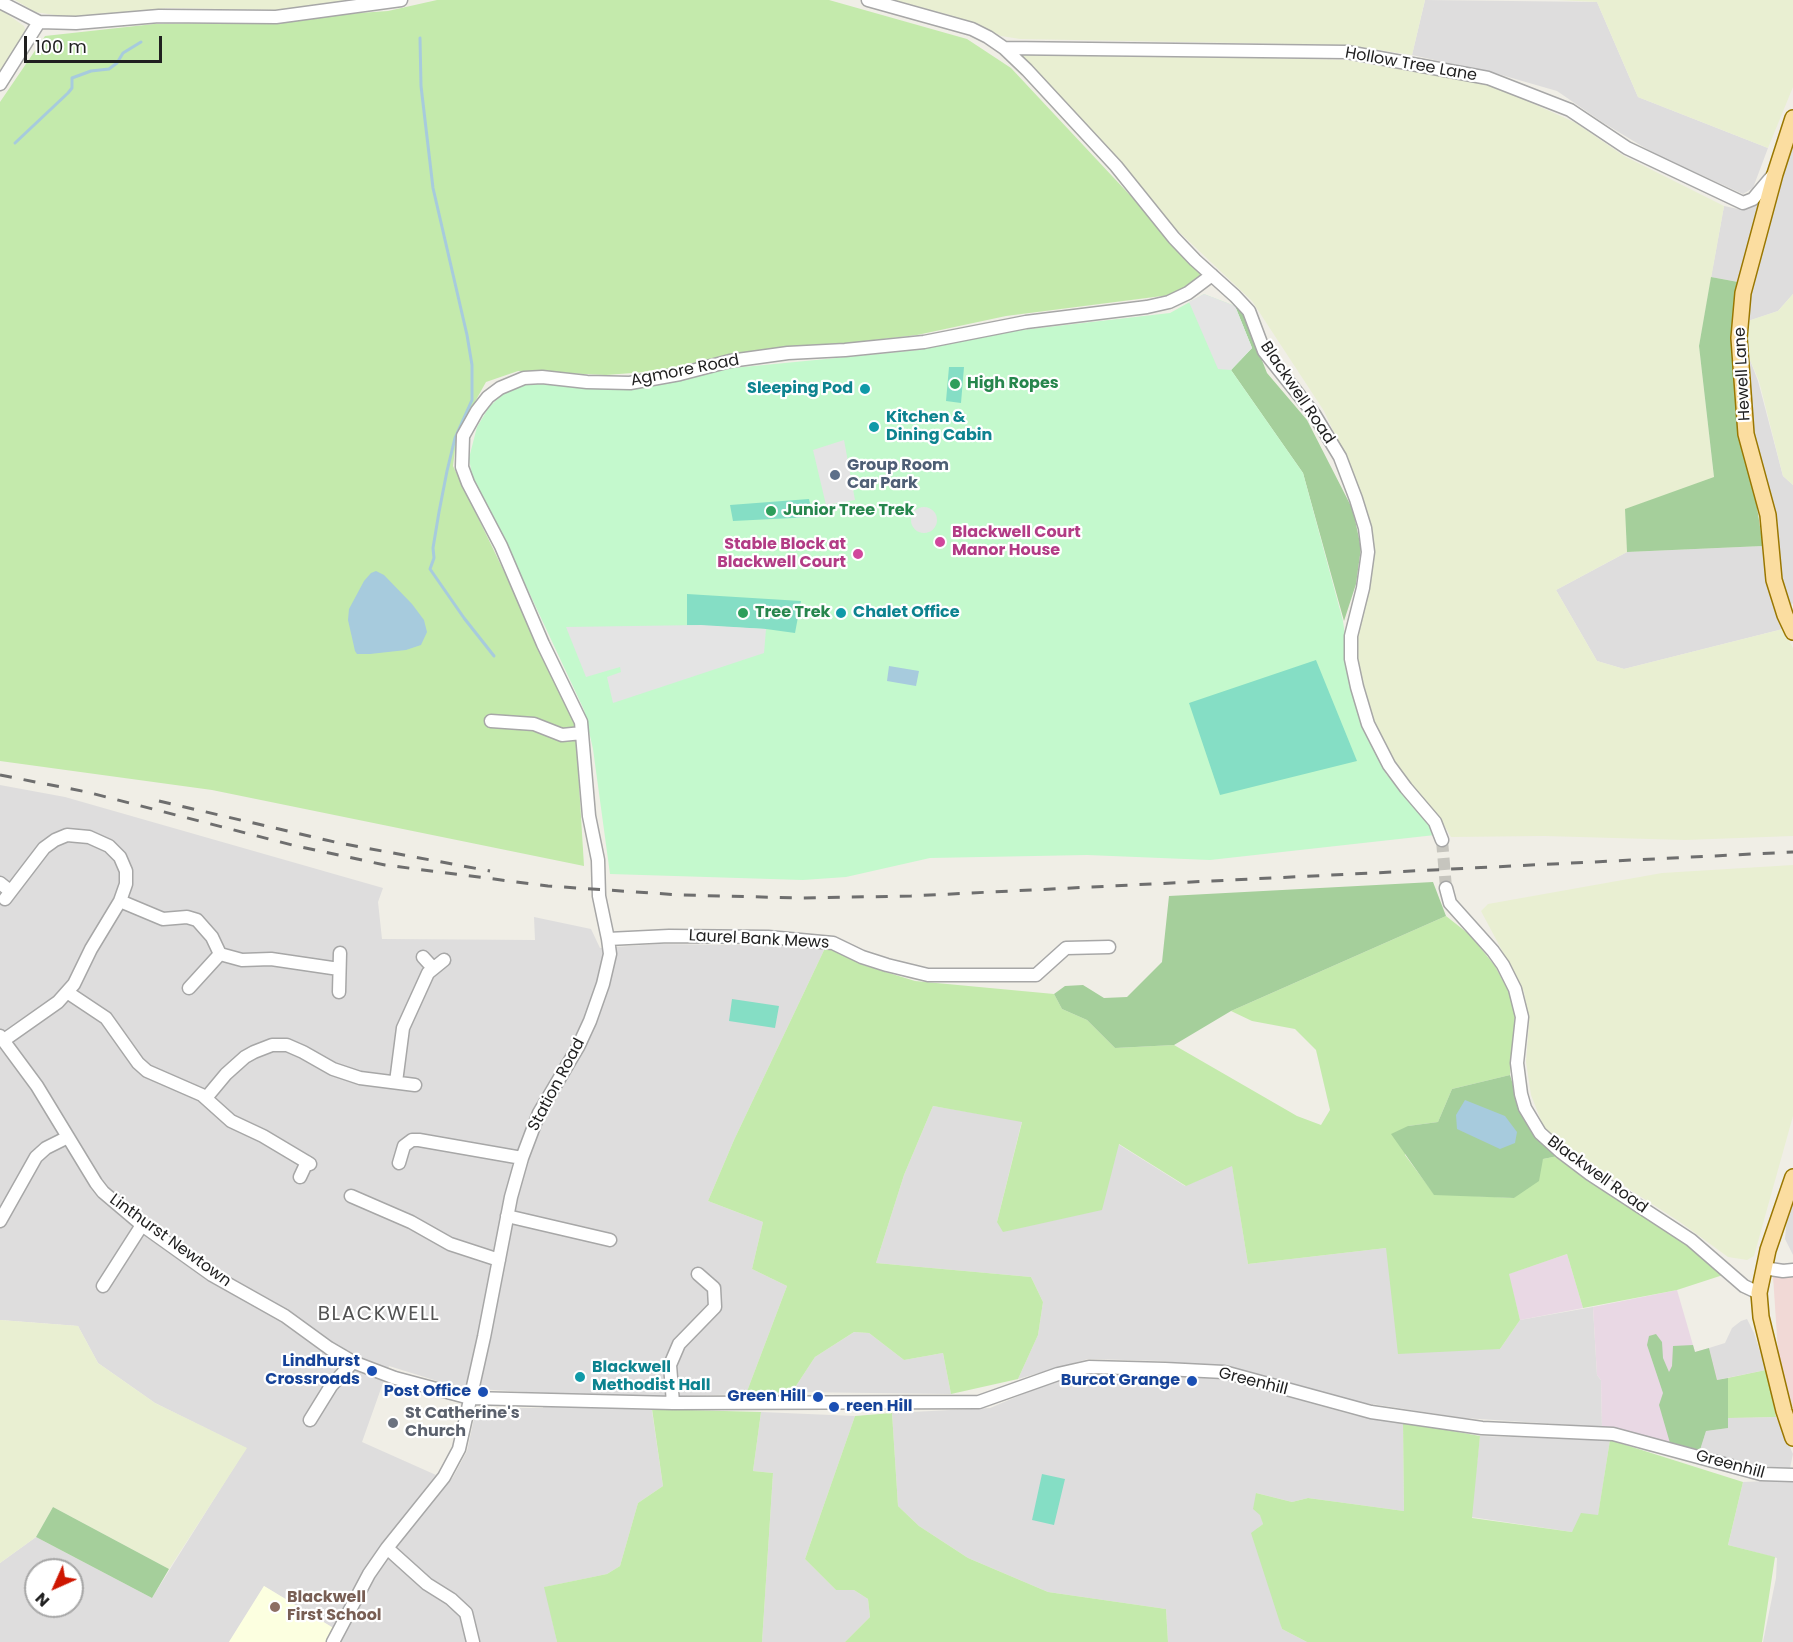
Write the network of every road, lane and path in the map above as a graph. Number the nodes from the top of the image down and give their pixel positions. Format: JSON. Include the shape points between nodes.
{"nodes":[{"id":1,"x":401,"y":0,"type":"edge"},
{"id":2,"x":868,"y":0,"type":"edge"},
{"id":3,"x":0,"y":2,"type":"edge"},
{"id":4,"x":39,"y":22,"type":"junction"},
{"id":5,"x":1004,"y":48,"type":"junction"},
{"id":6,"x":0,"y":84,"type":"edge"},
{"id":7,"x":1793,"y":118,"type":"edge"},
{"id":8,"x":1775,"y":174,"type":"junction"},
{"id":9,"x":1212,"y":275,"type":"junction"},
{"id":10,"x":1793,"y":632,"type":"edge"},
{"id":11,"x":491,"y":721,"type":"dead end"},
{"id":12,"x":582,"y":733,"type":"junction"},
{"id":13,"x":1442,"y":840,"type":"tunnel mouth"},
{"id":14,"x":599,"y":878,"type":"joint"},
{"id":15,"x":1446,"y":888,"type":"tunnel mouth"},
{"id":16,"x":5,"y":891,"type":"edge"},
{"id":17,"x":120,"y":901,"type":"junction"},
{"id":18,"x":608,"y":939,"type":"junction"},
{"id":19,"x":1109,"y":947,"type":"dead end"},
{"id":20,"x":340,"y":953,"type":"dead end"},
{"id":21,"x":220,"y":954,"type":"junction"},
{"id":22,"x":423,"y":957,"type":"dead end"},
{"id":23,"x":444,"y":960,"type":"dead end"},
{"id":24,"x":433,"y":968,"type":"junction"},
{"id":25,"x":339,"y":969,"type":"junction"},
{"id":26,"x":187,"y":971,"type":"dead end"},
{"id":27,"x":67,"y":992,"type":"junction"},
{"id":28,"x":339,"y":992,"type":"dead end"},
{"id":29,"x":2,"y":1038,"type":"edge"},
{"id":30,"x":396,"y":1082,"type":"junction"},
{"id":31,"x":415,"y":1085,"type":"dead end"},
{"id":32,"x":206,"y":1098,"type":"junction"},
{"id":33,"x":68,"y":1137,"type":"junction"},
{"id":34,"x":522,"y":1158,"type":"junction"},
{"id":35,"x":399,"y":1162,"type":"dead end"},
{"id":36,"x":300,"y":1177,"type":"dead end"},
{"id":37,"x":1793,"y":1177,"type":"edge"},
{"id":38,"x":351,"y":1196,"type":"dead end"},
{"id":39,"x":507,"y":1216,"type":"junction"},
{"id":40,"x":0,"y":1221,"type":"edge"},
{"id":41,"x":142,"y":1225,"type":"junction"},
{"id":42,"x":610,"y":1240,"type":"dead end"},
{"id":43,"x":499,"y":1260,"type":"junction"},
{"id":44,"x":1764,"y":1268,"type":"junction"},
{"id":45,"x":1793,"y":1270,"type":"edge"},
{"id":46,"x":698,"y":1274,"type":"dead end"},
{"id":47,"x":104,"y":1286,"type":"dead end"},
{"id":48,"x":1759,"y":1293,"type":"junction"},
{"id":49,"x":353,"y":1362,"type":"junction"},
{"id":50,"x":470,"y":1398,"type":"junction"},
{"id":51,"x":673,"y":1403,"type":"junction"},
{"id":52,"x":310,"y":1420,"type":"dead end"},
{"id":53,"x":1793,"y":1438,"type":"edge"},
{"id":54,"x":1793,"y":1475,"type":"edge"},
{"id":55,"x":387,"y":1548,"type":"junction"},
{"id":56,"x":333,"y":1642,"type":"edge"},
{"id":57,"x":472,"y":1642,"type":"edge"}],
"edges":[{"from":1,"to":4,"type":"street","via":[[276,18],[159,16]]},
{"from":2,"to":5,"type":"street","name":"Blackwell Road","via":[[972,29]]},
{"from":3,"to":4,"type":"street"},
{"from":4,"to":6,"type":"street"},
{"from":5,"to":8,"type":"street","name":"Hollow Tree Lane","via":[[1347,52],[1488,78],[1570,110],[1627,148],[1743,203],[1753,199]]},
{"from":5,"to":9,"type":"street","name":"Blackwell Road","via":[[1116,166],[1174,238]]},
{"from":7,"to":8,"type":"main road","name":"Hewell Lane"},
{"from":8,"to":10,"type":"main road","name":"Hewell Lane","via":[[1743,293],[1740,361],[1746,434],[1768,515],[1774,580]]},
{"from":9,"to":12,"type":"street","name":"Agmore Road","via":[[1188,293],[1147,307],[1026,322],[924,342],[777,354],[630,383],[524,378],[500,388],[477,411],[464,436],[462,466],[582,722]]},
{"from":9,"to":13,"type":"street","name":"Blackwell Road","via":[[1249,311],[1264,351],[1314,414],[1340,457],[1365,528],[1368,552],[1351,636],[1357,687],[1368,724],[1389,765],[1435,822]]},
{"from":11,"to":12,"type":"street","via":[[534,724],[562,735]]},
{"from":12,"to":14,"type":"street","name":"Agmore Road"},
{"from":14,"to":18,"type":"street","name":"Station Road"},
{"from":15,"to":48,"type":"street","name":"Blackwell Road","via":[[1450,903],[1493,951],[1515,989],[1522,1017],[1517,1064],[1521,1094],[1540,1133],[1590,1174],[1691,1240],[1744,1286]]},
{"from":16,"to":17,"type":"street","via":[[44,848],[67,835],[100,840],[120,857],[126,884]]},
{"from":17,"to":21,"type":"street","via":[[163,918],[197,920]]},
{"from":17,"to":27,"type":"street"},
{"from":18,"to":19,"type":"street","name":"Laurel Bank Mews","via":[[768,937],[833,943],[887,965],[928,975],[1036,975],[1066,948]]},
{"from":18,"to":34,"type":"street","name":"Station Road","via":[[607,970],[590,1021],[539,1113]]},
{"from":20,"to":25,"type":"street"},
{"from":21,"to":25,"type":"street","via":[[242,960],[271,959]]},
{"from":21,"to":26,"type":"street","via":[[193,984]]},
{"from":22,"to":24,"type":"street"},
{"from":23,"to":24,"type":"street"},
{"from":24,"to":30,"type":"street","via":[[403,1028]]},
{"from":25,"to":28,"type":"street"},
{"from":27,"to":29,"type":"street"},
{"from":27,"to":32,"type":"street","via":[[106,1018],[147,1071]]},
{"from":29,"to":33,"type":"street","name":"Linthurst Newtown"},
{"from":30,"to":31,"type":"street"},
{"from":30,"to":32,"type":"street","via":[[360,1078],[287,1045],[272,1045],[245,1057]]},
{"from":32,"to":36,"type":"street","via":[[231,1121],[309,1163]]},
{"from":33,"to":40,"type":"street","via":[[36,1157]]},
{"from":33,"to":41,"type":"street","name":"Linthurst Newtown","via":[[103,1192]]},
{"from":34,"to":35,"type":"street","via":[[412,1140],[404,1146]]},
{"from":34,"to":39,"type":"street","name":"Station Road"},
{"from":37,"to":44,"type":"main road"},
{"from":38,"to":43,"type":"street","via":[[450,1244]]},
{"from":39,"to":42,"type":"street"},
{"from":39,"to":43,"type":"street","name":"Station Road"},
{"from":41,"to":47,"type":"street"},
{"from":41,"to":49,"type":"street","name":"Linthurst Newtown","via":[[212,1275],[285,1316]]},
{"from":43,"to":50,"type":"street","name":"Station Road"},
{"from":44,"to":45,"type":"street"},
{"from":44,"to":48,"type":"main road"},
{"from":46,"to":51,"type":"street","via":[[714,1288],[715,1307],[679,1344],[670,1365]]},
{"from":48,"to":53,"type":"main road","via":[[1761,1317]]},
{"from":49,"to":50,"type":"street","name":"Linthurst Newtown"},
{"from":49,"to":52,"type":"street","via":[[331,1386]]},
{"from":50,"to":51,"type":"street","name":"Greenhill"},
{"from":50,"to":55,"type":"street","name":"Station Road","via":[[459,1449],[451,1465]]},
{"from":51,"to":54,"type":"street","name":"Greenhill","via":[[979,1402],[1058,1374],[1089,1368],[1224,1372],[1371,1413],[1482,1428],[1613,1434],[1761,1474]]},
{"from":55,"to":56,"type":"street","name":"Station Road"},
{"from":55,"to":57,"type":"street","via":[[466,1613]]}]}
